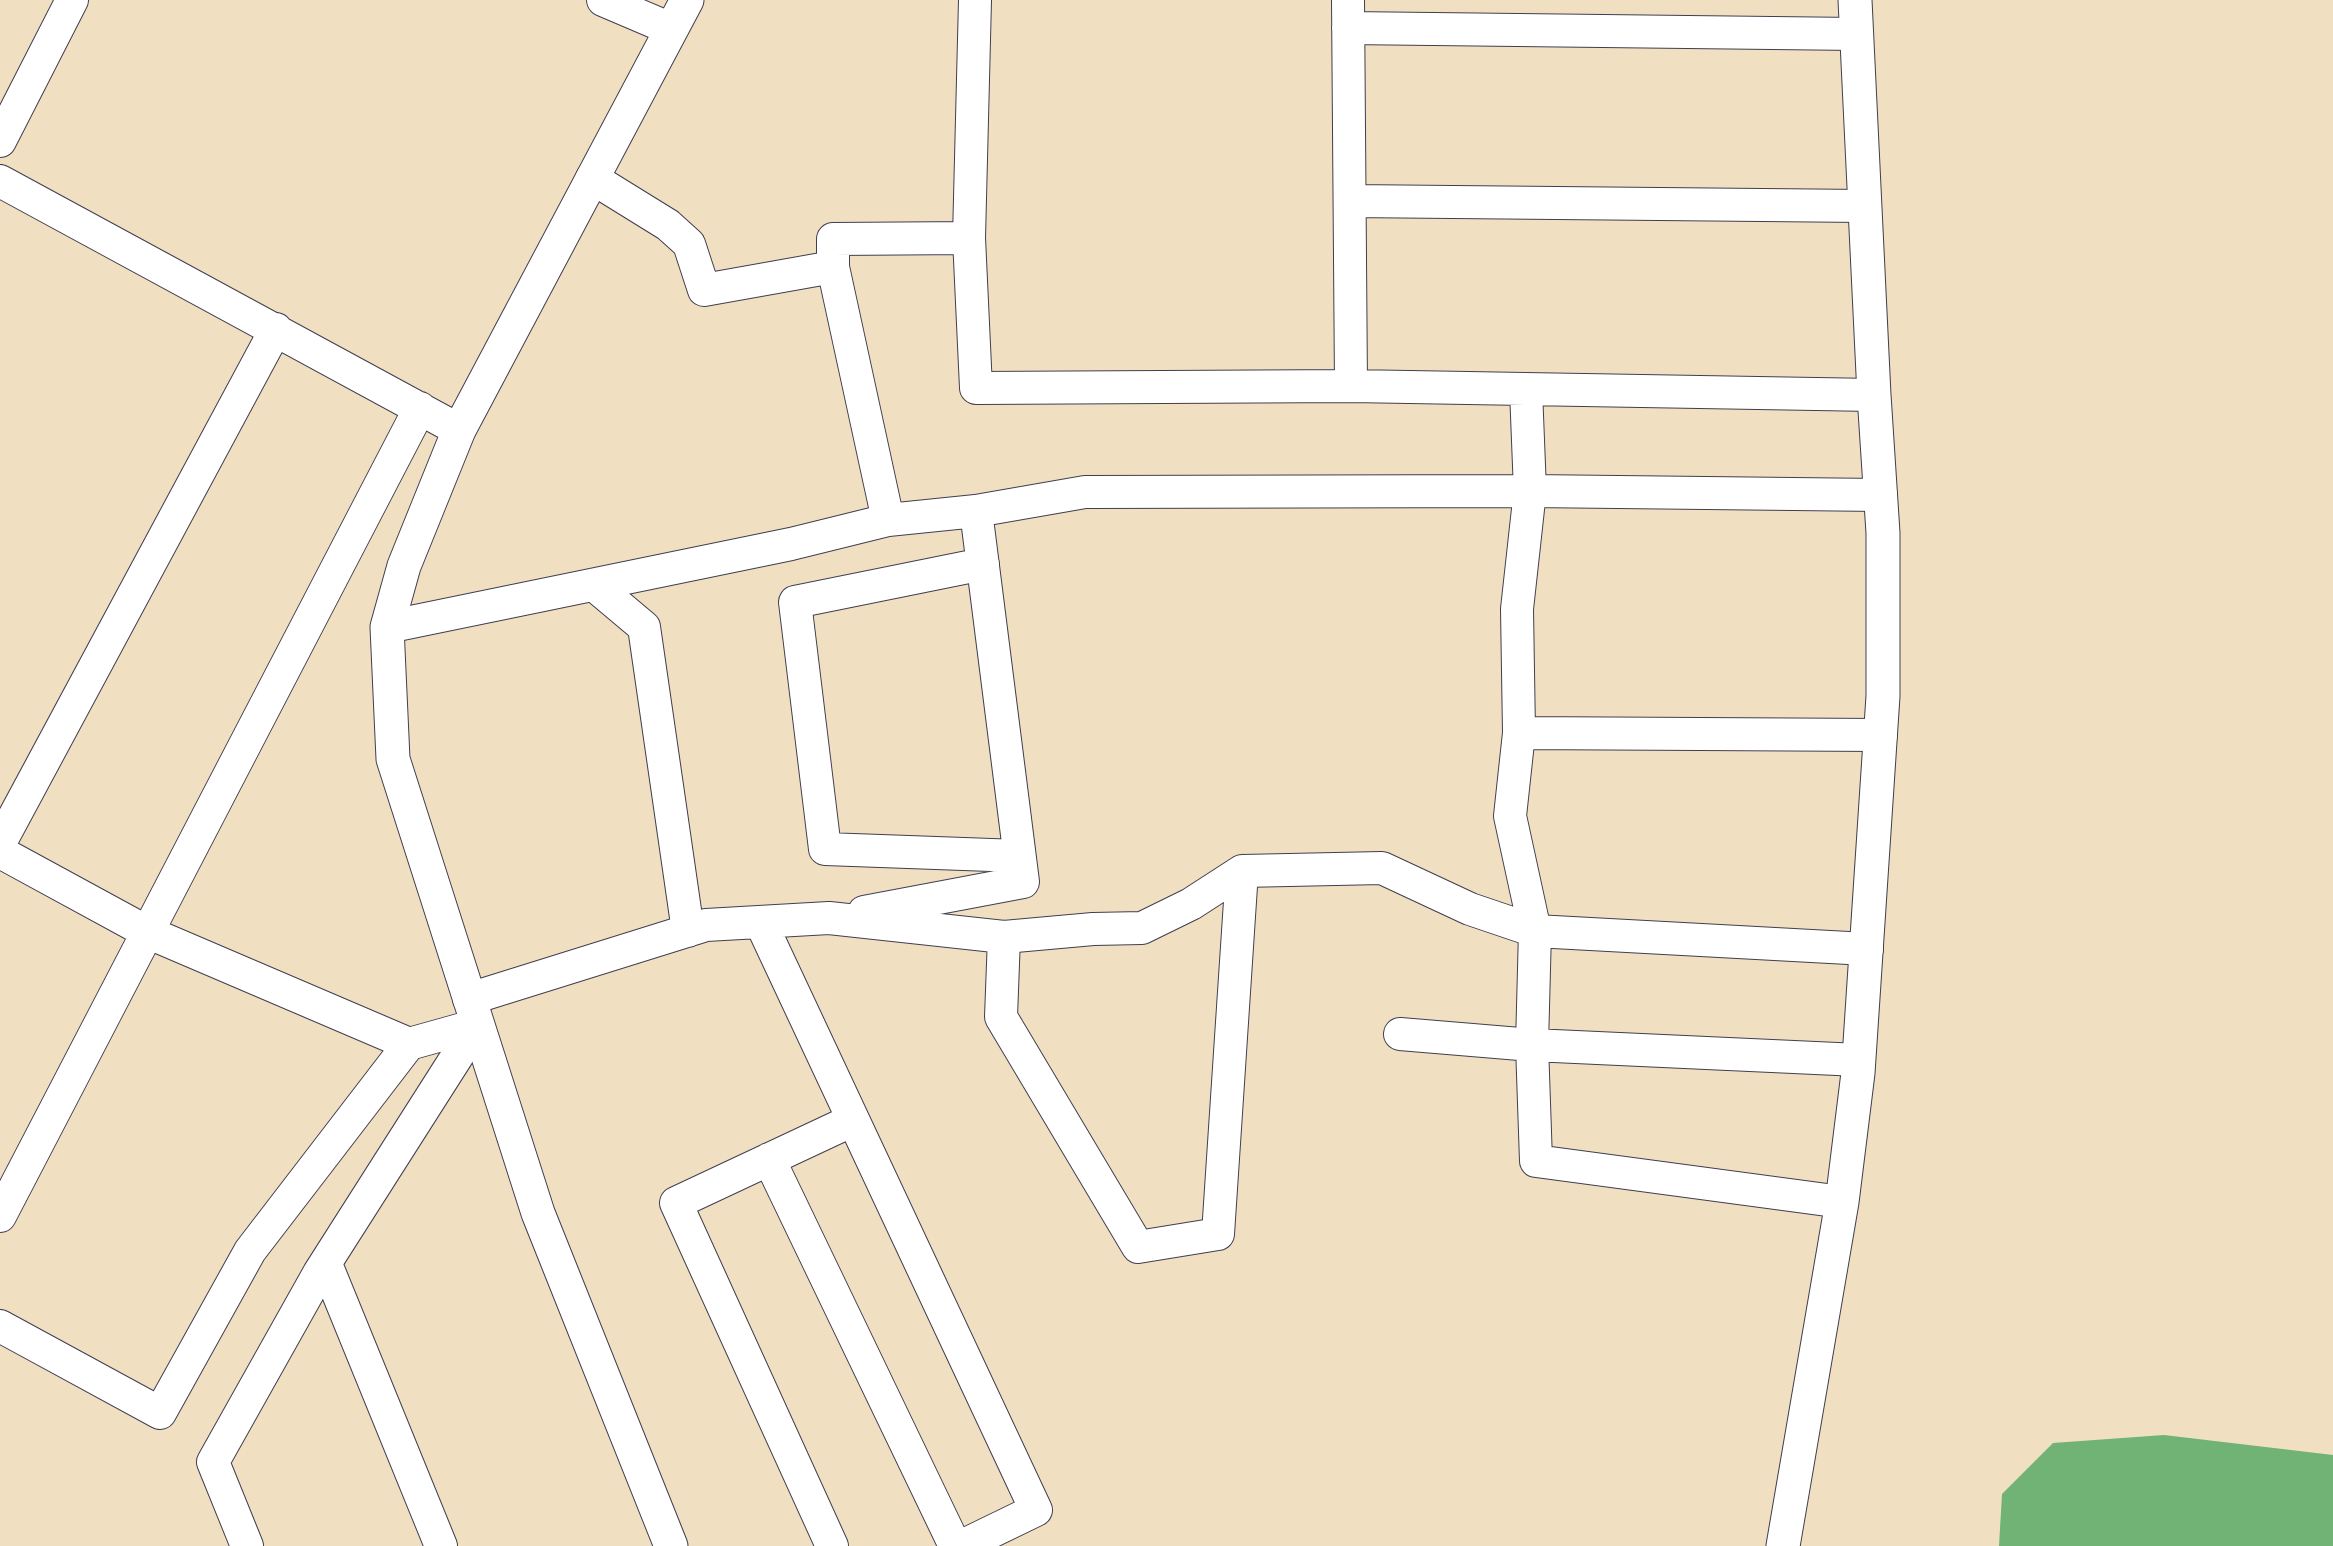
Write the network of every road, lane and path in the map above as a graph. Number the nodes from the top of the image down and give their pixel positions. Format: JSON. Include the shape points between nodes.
{"nodes":[{"id":1,"x":72,"y":0,"type":"edge"},
{"id":2,"x":603,"y":0,"type":"edge"},
{"id":3,"x":687,"y":0,"type":"edge"},
{"id":4,"x":975,"y":0,"type":"edge"},
{"id":5,"x":1855,"y":0,"type":"edge"},
{"id":6,"x":1348,"y":14,"type":"edge"},
{"id":7,"x":671,"y":29,"type":"junction"},
{"id":8,"x":1857,"y":34,"type":"junction"},
{"id":9,"x":0,"y":141,"type":"edge"},
{"id":10,"x":592,"y":178,"type":"junction"},
{"id":11,"x":0,"y":182,"type":"edge"},
{"id":12,"x":1350,"y":201,"type":"junction"},
{"id":13,"x":1865,"y":206,"type":"junction"},
{"id":14,"x":969,"y":238,"type":"junction"},
{"id":15,"x":833,"y":267,"type":"junction"},
{"id":16,"x":276,"y":329,"type":"junction"},
{"id":17,"x":1351,"y":387,"type":"junction"},
{"id":18,"x":1526,"y":390,"type":"junction"},
{"id":19,"x":1874,"y":395,"type":"junction"},
{"id":20,"x":420,"y":408,"type":"junction"},
{"id":21,"x":459,"y":430,"type":"junction"},
{"id":22,"x":1530,"y":491,"type":"junction"},
{"id":23,"x":1881,"y":495,"type":"junction"},
{"id":24,"x":976,"y":511,"type":"junction"},
{"id":25,"x":888,"y":520,"type":"junction"},
{"id":26,"x":983,"y":564,"type":"junction"},
{"id":27,"x":594,"y":585,"type":"junction"},
{"id":28,"x":387,"y":627,"type":"junction"},
{"id":29,"x":1519,"y":734,"type":"junction"},
{"id":30,"x":1881,"y":735,"type":"junction"},
{"id":31,"x":0,"y":843,"type":"edge"},
{"id":32,"x":0,"y":852,"type":"edge"},
{"id":33,"x":1019,"y":856,"type":"junction"},
{"id":34,"x":1242,"y":871,"type":"junction"},
{"id":35,"x":829,"y":918,"type":"junction"},
{"id":36,"x":761,"y":923,"type":"junction"},
{"id":37,"x":688,"y":931,"type":"junction"},
{"id":38,"x":1535,"y":931,"type":"junction"},
{"id":39,"x":147,"y":932,"type":"junction"},
{"id":40,"x":1004,"y":937,"type":"junction"},
{"id":41,"x":1868,"y":949,"type":"junction"},
{"id":42,"x":473,"y":1012,"type":"junction"},
{"id":43,"x":1400,"y":1034,"type":"dead end"},
{"id":44,"x":409,"y":1044,"type":"junction"},
{"id":45,"x":1532,"y":1045,"type":"junction"},
{"id":46,"x":1859,"y":1060,"type":"junction"},
{"id":47,"x":853,"y":1120,"type":"junction"},
{"id":48,"x":769,"y":1159,"type":"junction"},
{"id":49,"x":1842,"y":1202,"type":"junction"},
{"id":50,"x":0,"y":1216,"type":"edge"},
{"id":51,"x":326,"y":1264,"type":"junction"},
{"id":52,"x":0,"y":1326,"type":"edge"},
{"id":53,"x":248,"y":1546,"type":"edge"},
{"id":54,"x":441,"y":1546,"type":"edge"},
{"id":55,"x":671,"y":1546,"type":"edge"},
{"id":56,"x":832,"y":1546,"type":"edge"},
{"id":57,"x":955,"y":1546,"type":"edge"},
{"id":58,"x":962,"y":1546,"type":"edge"},
{"id":59,"x":1783,"y":1546,"type":"edge"}],
"edges":[{"from":1,"to":9,"type":"street"},
{"from":2,"to":7,"type":"street"},
{"from":3,"to":7,"type":"street"},
{"from":4,"to":14,"type":"street"},
{"from":5,"to":8,"type":"street"},
{"from":6,"to":8,"type":"street"},
{"from":6,"to":12,"type":"street"},
{"from":7,"to":10,"type":"street"},
{"from":8,"to":13,"type":"street"},
{"from":10,"to":15,"type":"street","via":[[668,225],[689,244],[704,290]]},
{"from":10,"to":21,"type":"street"},
{"from":11,"to":16,"type":"street"},
{"from":12,"to":13,"type":"street"},
{"from":12,"to":17,"type":"street"},
{"from":13,"to":19,"type":"street"},
{"from":14,"to":15,"type":"street","via":[[833,239]]},
{"from":14,"to":17,"type":"street","via":[[976,388]]},
{"from":15,"to":25,"type":"street"},
{"from":16,"to":20,"type":"street"},
{"from":16,"to":31,"type":"street"},
{"from":17,"to":18,"type":"street"},
{"from":18,"to":19,"type":"street"},
{"from":18,"to":22,"type":"street"},
{"from":19,"to":23,"type":"street"},
{"from":20,"to":21,"type":"street"},
{"from":20,"to":39,"type":"street"},
{"from":21,"to":28,"type":"street","via":[[404,566]]},
{"from":22,"to":23,"type":"street"},
{"from":22,"to":24,"type":"street","via":[[1085,492]]},
{"from":22,"to":29,"type":"street","via":[[1517,609]]},
{"from":23,"to":30,"type":"street"},
{"from":24,"to":25,"type":"street"},
{"from":24,"to":26,"type":"street"},
{"from":25,"to":27,"type":"street"},
{"from":26,"to":33,"type":"street"},
{"from":26,"to":33,"type":"street","via":[[795,602],[825,849]]},
{"from":27,"to":28,"type":"street"},
{"from":27,"to":37,"type":"street","via":[[644,627]]},
{"from":28,"to":42,"type":"street","via":[[393,759]]},
{"from":29,"to":30,"type":"street"},
{"from":29,"to":38,"type":"street","via":[[1510,816]]},
{"from":30,"to":41,"type":"street"},
{"from":32,"to":39,"type":"street"},
{"from":33,"to":35,"type":"street","via":[[1023,882]]},
{"from":34,"to":38,"type":"street","via":[[1383,868],[1470,909]]},
{"from":34,"to":40,"type":"street","via":[[1191,904],[1142,928]]},
{"from":34,"to":40,"type":"street","via":[[1218,1234],[1138,1247],[1001,1017]]},
{"from":35,"to":36,"type":"street"},
{"from":35,"to":40,"type":"street"},
{"from":36,"to":37,"type":"street","via":[[706,926]]},
{"from":36,"to":47,"type":"street"},
{"from":37,"to":42,"type":"street"},
{"from":38,"to":41,"type":"street"},
{"from":38,"to":45,"type":"street"},
{"from":39,"to":44,"type":"street"},
{"from":39,"to":50,"type":"street"},
{"from":41,"to":46,"type":"street"},
{"from":42,"to":44,"type":"street"},
{"from":42,"to":51,"type":"street"},
{"from":42,"to":55,"type":"street","via":[[538,1213]]},
{"from":43,"to":45,"type":"street"},
{"from":44,"to":52,"type":"street","via":[[250,1251],[160,1413]]},
{"from":45,"to":46,"type":"street"},
{"from":45,"to":49,"type":"street","via":[[1536,1161]]},
{"from":46,"to":49,"type":"street"},
{"from":47,"to":48,"type":"street"},
{"from":47,"to":58,"type":"street","via":[[1036,1510]]},
{"from":48,"to":56,"type":"street","via":[[676,1203]]},
{"from":48,"to":57,"type":"street"},
{"from":49,"to":59,"type":"street"},
{"from":51,"to":53,"type":"street","via":[[213,1462]]},
{"from":51,"to":54,"type":"street"}]}
